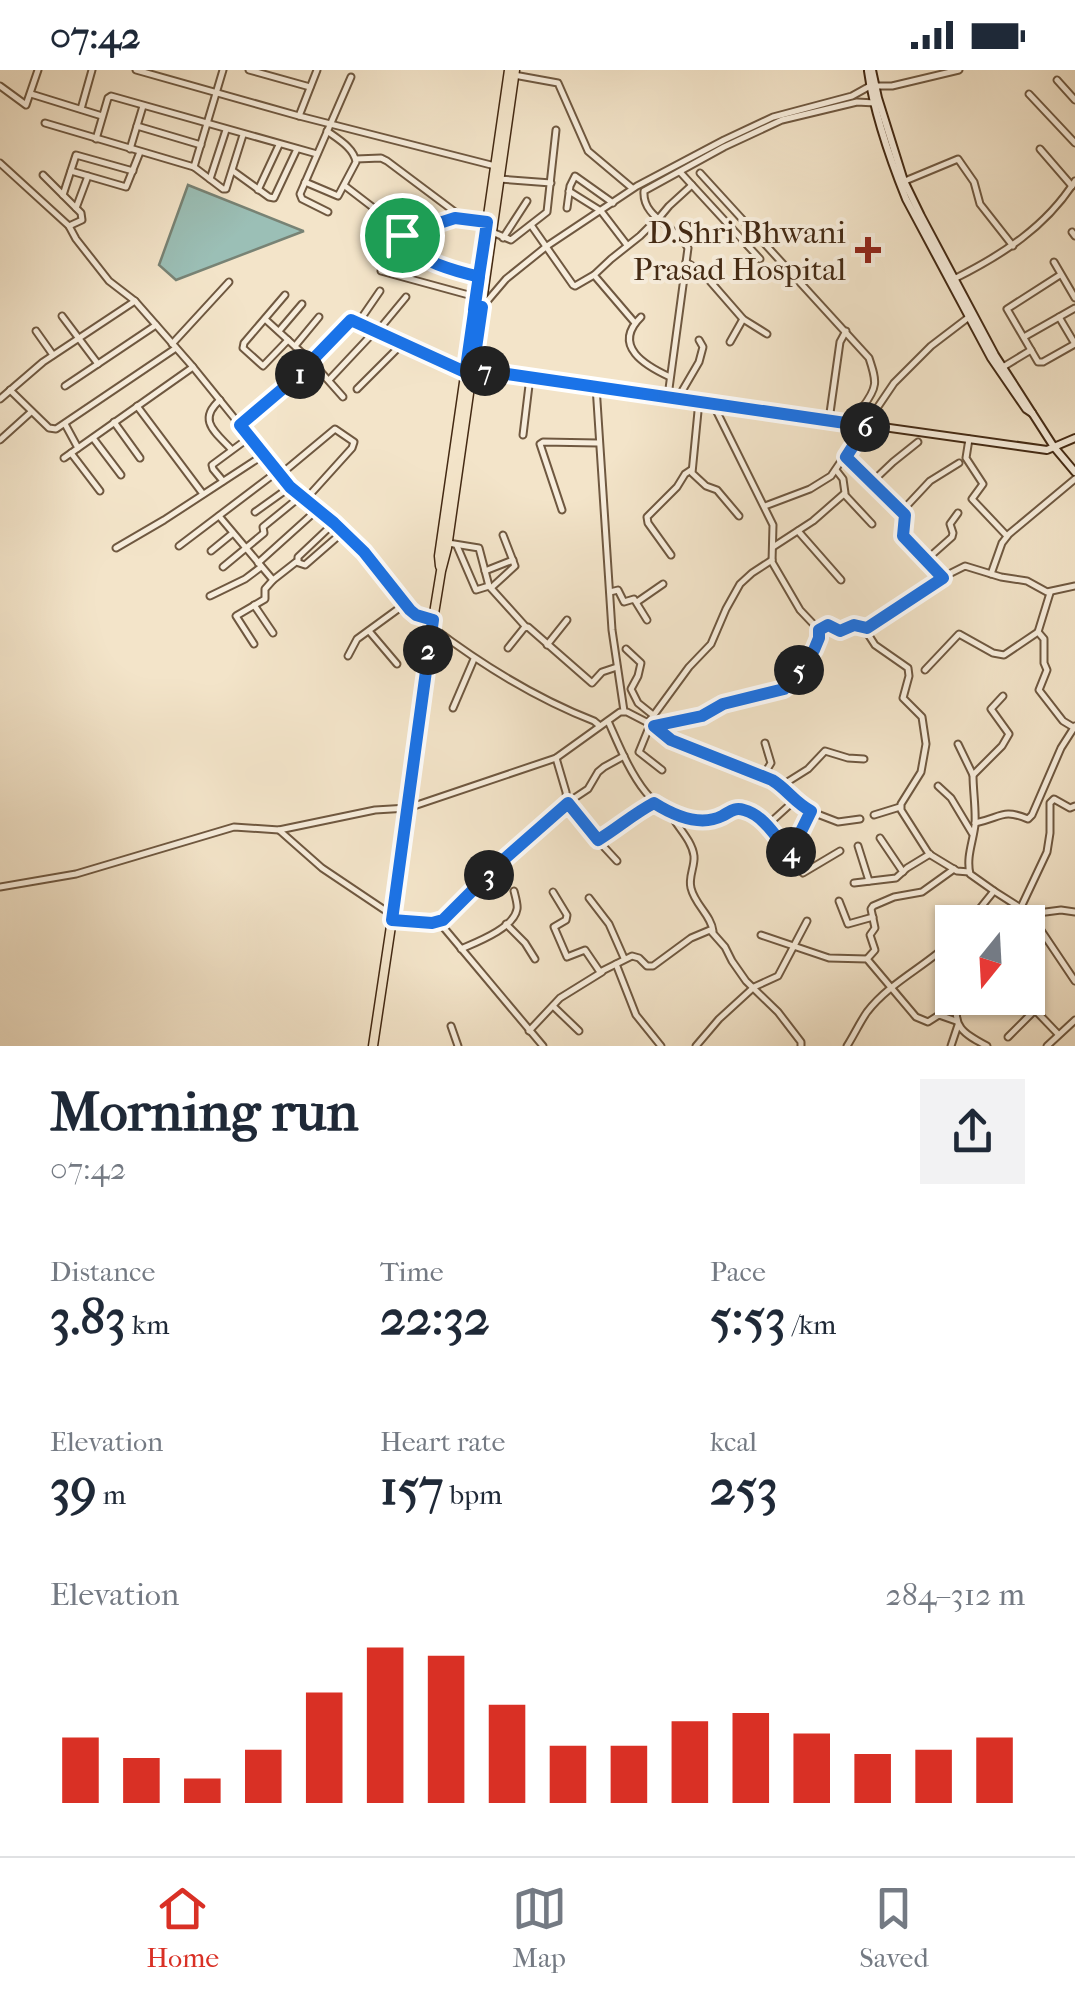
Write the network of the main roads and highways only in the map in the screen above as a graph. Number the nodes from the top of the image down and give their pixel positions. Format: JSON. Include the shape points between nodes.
{"nodes":[{"id":1,"x":512,"y":72,"type":"edge"},
{"id":2,"x":496,"y":179,"type":"junction"},
{"id":3,"x":478,"y":308,"type":"junction"},
{"id":4,"x":468,"y":370,"type":"junction"},
{"id":5,"x":440,"y":571,"type":"junction"},
{"id":6,"x":373,"y":1046,"type":"edge"}],
"edges":[{"from":1,"to":2,"type":"main road"},
{"from":1,"to":2,"type":"main road"},
{"from":2,"to":3,"type":"main road"},
{"from":2,"to":3,"type":"main road"},
{"from":3,"to":4,"type":"main road"},
{"from":4,"to":5,"type":"main road"},
{"from":4,"to":5,"type":"main road","via":[[452,544]]},
{"from":5,"to":6,"type":"main road"}]}
